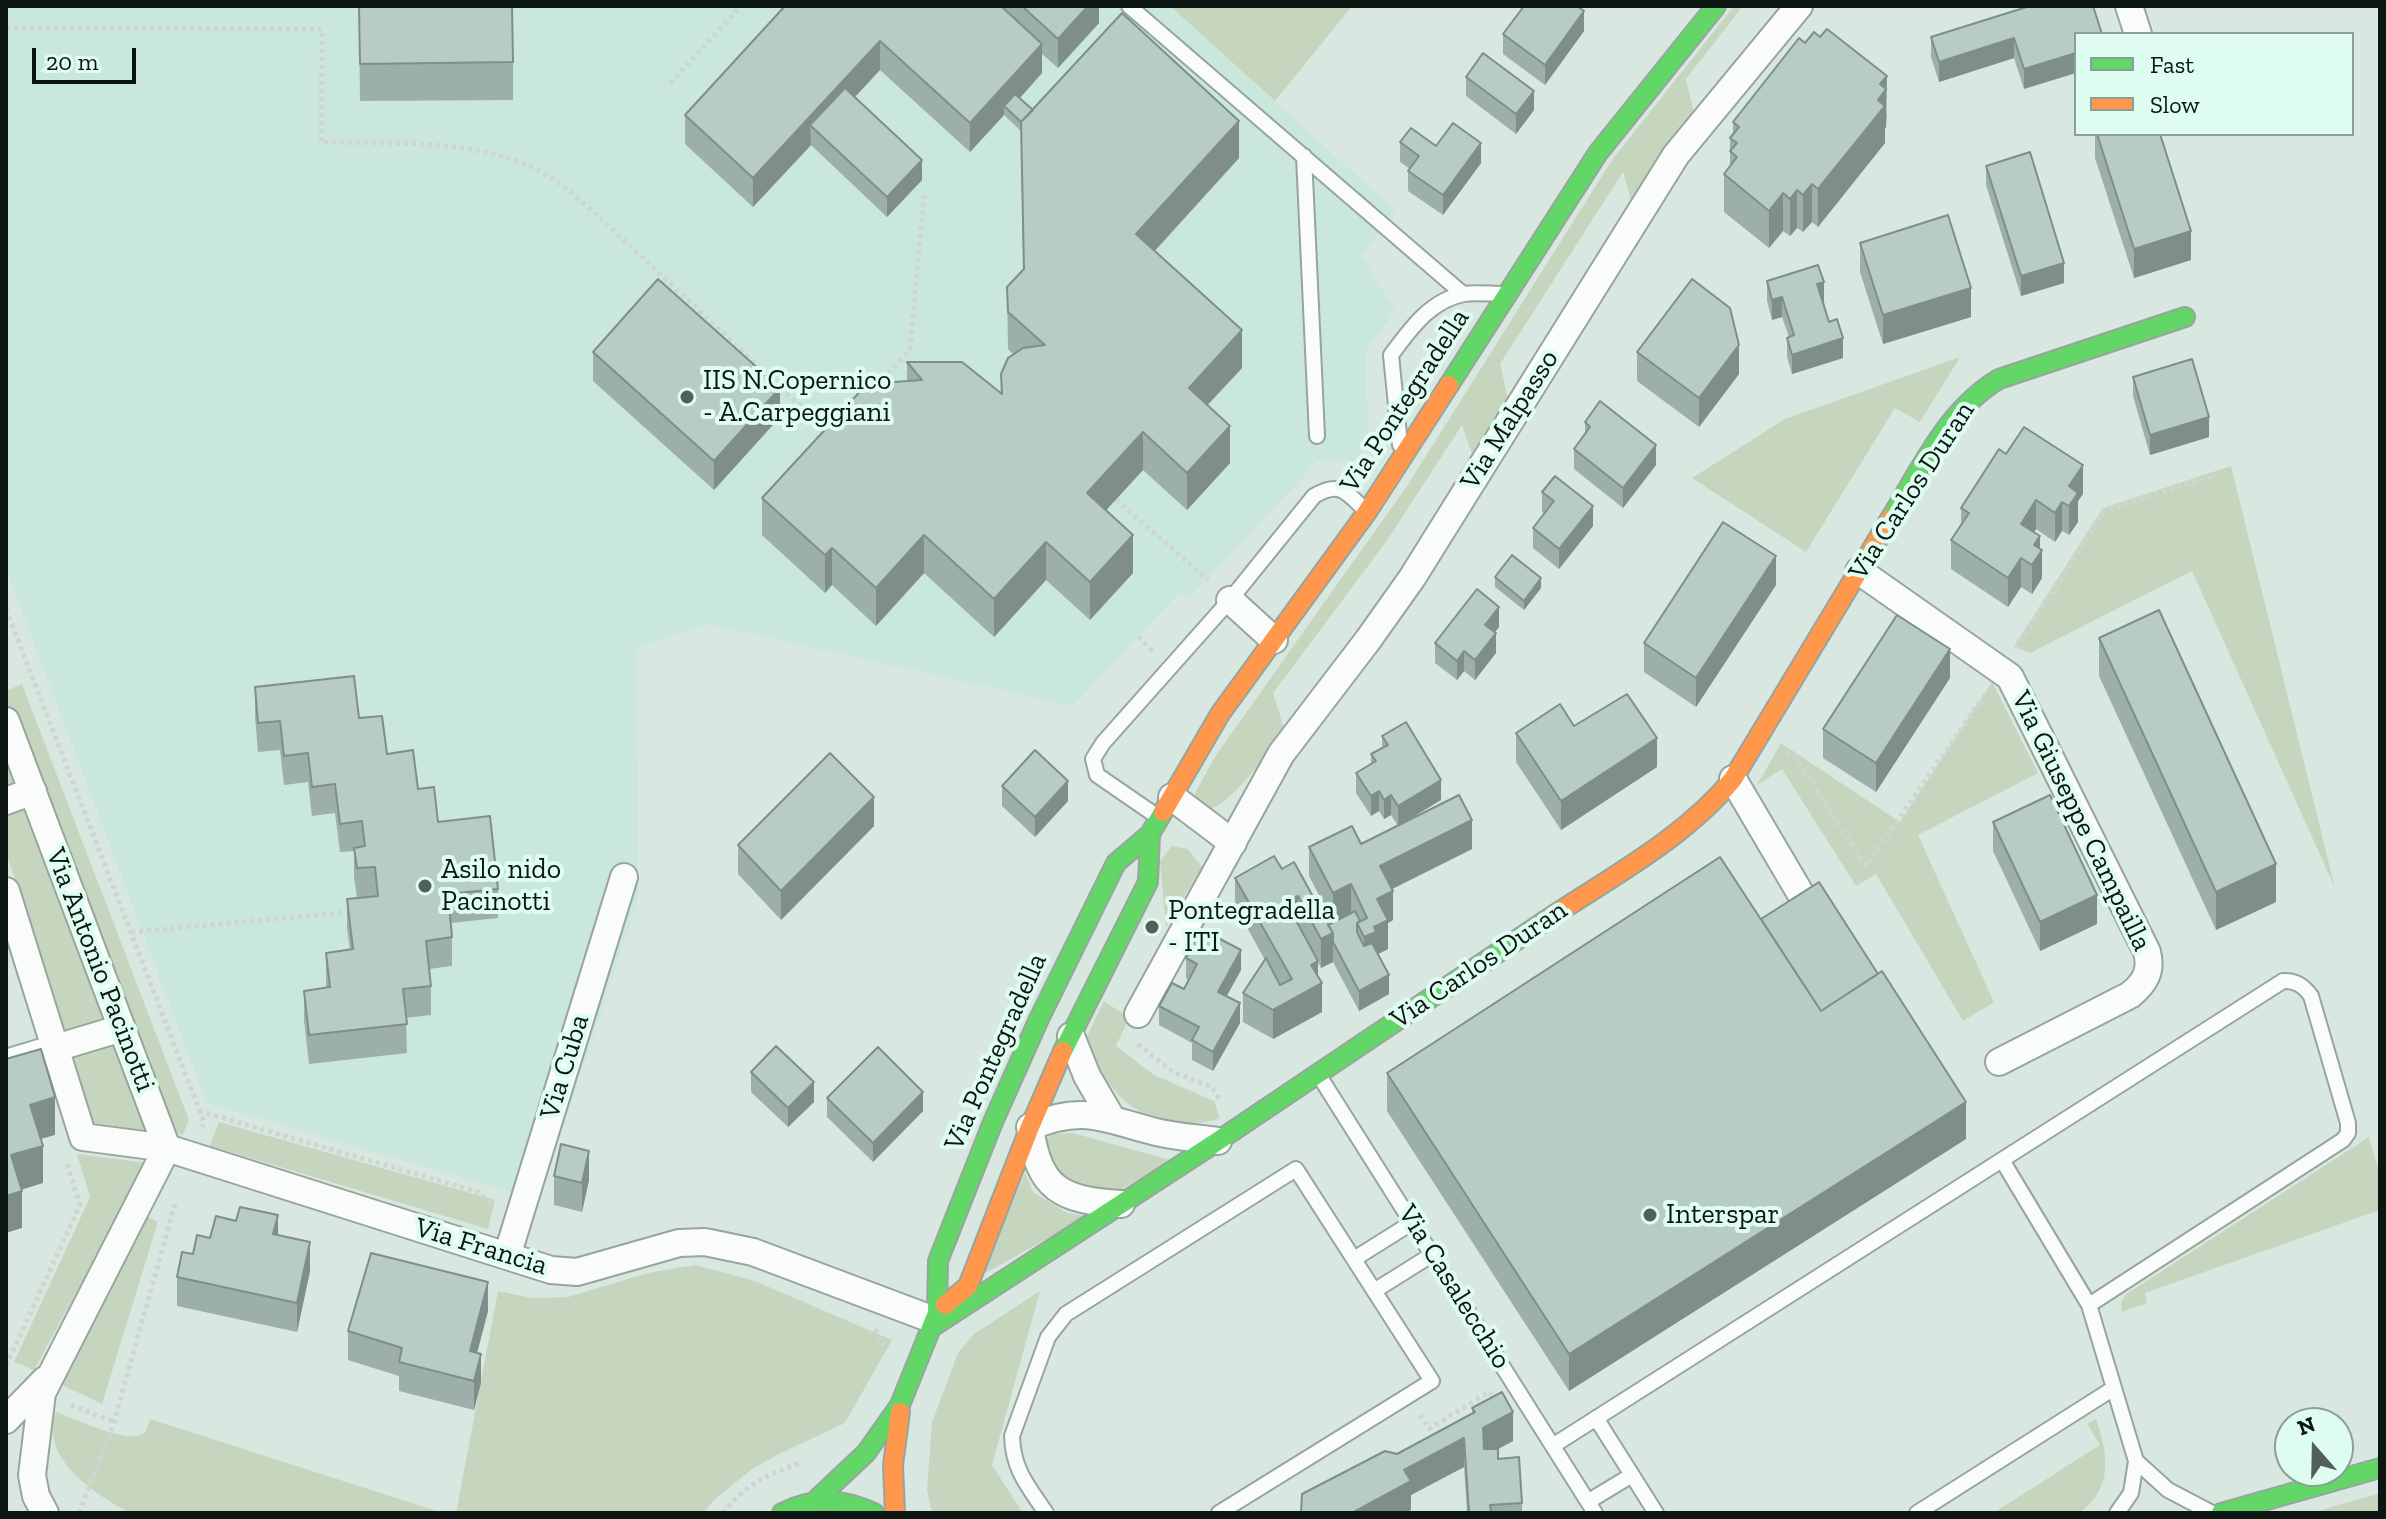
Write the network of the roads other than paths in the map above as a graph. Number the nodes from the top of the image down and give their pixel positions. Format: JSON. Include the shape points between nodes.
{"nodes":[{"id":1,"x":1129,"y":6,"type":"edge"},
{"id":2,"x":1716,"y":6,"type":"edge"},
{"id":3,"x":1799,"y":6,"type":"edge"},
{"id":4,"x":2129,"y":6,"type":"edge"},
{"id":5,"x":2137,"y":32,"type":"edge"},
{"id":6,"x":1304,"y":156,"type":"junction"},
{"id":7,"x":1463,"y":294,"type":"junction"},
{"id":8,"x":1507,"y":294,"type":"junction"},
{"id":9,"x":2185,"y":317,"type":"dead end"},
{"id":10,"x":1317,"y":436,"type":"dead end"},
{"id":11,"x":1401,"y":459,"type":"junction"},
{"id":12,"x":1367,"y":512,"type":"junction"},
{"id":13,"x":1859,"y":571,"type":"junction"},
{"id":14,"x":1230,"y":600,"type":"junction"},
{"id":15,"x":1274,"y":640,"type":"junction"},
{"id":16,"x":6,"y":721,"type":"edge"},
{"id":17,"x":1733,"y":779,"type":"junction"},
{"id":18,"x":33,"y":791,"type":"junction"},
{"id":19,"x":6,"y":801,"type":"edge"},
{"id":20,"x":1160,"y":816,"type":"junction"},
{"id":21,"x":1233,"y":843,"type":"junction"},
{"id":22,"x":624,"y":877,"type":"dead end"},
{"id":23,"x":6,"y":891,"type":"edge"},
{"id":24,"x":1809,"y":908,"type":"edge"},
{"id":25,"x":1138,"y":1014,"type":"dead end"},
{"id":26,"x":122,"y":1028,"type":"junction"},
{"id":27,"x":1071,"y":1036,"type":"junction"},
{"id":28,"x":56,"y":1046,"type":"junction"},
{"id":29,"x":1999,"y":1062,"type":"dead end"},
{"id":30,"x":6,"y":1063,"type":"edge"},
{"id":31,"x":1318,"y":1074,"type":"junction"},
{"id":32,"x":998,"y":1110,"type":"junction"},
{"id":33,"x":1112,"y":1119,"type":"junction"},
{"id":34,"x":1030,"y":1127,"type":"junction"},
{"id":35,"x":1218,"y":1141,"type":"junction"},
{"id":36,"x":167,"y":1148,"type":"junction"},
{"id":37,"x":2002,"y":1160,"type":"junction"},
{"id":38,"x":1121,"y":1204,"type":"junction"},
{"id":39,"x":1413,"y":1222,"type":"junction"},
{"id":40,"x":1433,"y":1254,"type":"junction"},
{"id":41,"x":507,"y":1256,"type":"junction"},
{"id":42,"x":1354,"y":1259,"type":"junction"},
{"id":43,"x":1374,"y":1291,"type":"junction"},
{"id":44,"x":2089,"y":1305,"type":"junction"},
{"id":45,"x":934,"y":1320,"type":"junction"},
{"id":46,"x":48,"y":1377,"type":"junction"},
{"id":47,"x":2114,"y":1388,"type":"junction"},
{"id":48,"x":900,"y":1405,"type":"junction"},
{"id":49,"x":1596,"y":1418,"type":"junction"},
{"id":50,"x":6,"y":1420,"type":"edge"},
{"id":51,"x":1554,"y":1445,"type":"junction"},
{"id":52,"x":2136,"y":1461,"type":"junction"},
{"id":53,"x":2380,"y":1468,"type":"edge"},
{"id":54,"x":1632,"y":1475,"type":"junction"},
{"id":55,"x":816,"y":1500,"type":"junction"},
{"id":56,"x":1592,"y":1507,"type":"edge"},
{"id":57,"x":45,"y":1513,"type":"edge"},
{"id":58,"x":782,"y":1513,"type":"edge"},
{"id":59,"x":874,"y":1513,"type":"edge"},
{"id":60,"x":895,"y":1513,"type":"edge"},
{"id":61,"x":1046,"y":1513,"type":"edge"},
{"id":62,"x":1219,"y":1513,"type":"edge"},
{"id":63,"x":1656,"y":1513,"type":"edge"},
{"id":64,"x":1917,"y":1513,"type":"edge"},
{"id":65,"x":2117,"y":1513,"type":"edge"},
{"id":66,"x":2212,"y":1513,"type":"edge"},
{"id":67,"x":2221,"y":1513,"type":"edge"}],
"edges":[{"from":1,"to":6,"type":"lane"},
{"from":2,"to":8,"type":"street","name":"Via Pontegradella","via":[[1598,153]]},
{"from":3,"to":21,"type":"street","name":"Via Malpasso","via":[[1676,155],[1412,578],[1281,754]]},
{"from":4,"to":5,"type":"street"},
{"from":6,"to":7,"type":"lane"},
{"from":6,"to":10,"type":"lane"},
{"from":7,"to":8,"type":"lane"},
{"from":7,"to":11,"type":"lane","via":[[1439,303],[1418,320],[1391,355]]},
{"from":8,"to":11,"type":"street","name":"Via Pontegradella"},
{"from":9,"to":13,"type":"street","name":"Via Carlos Duran","via":[[1999,379],[1976,392],[1939,438]]},
{"from":11,"to":12,"type":"street","name":"Via Pontegradella"},
{"from":12,"to":14,"type":"lane","via":[[1342,488],[1329,487],[1314,496]]},
{"from":12,"to":15,"type":"street","name":"Via Pontegradella"},
{"from":13,"to":17,"type":"street","name":"Via Carlos Duran"},
{"from":13,"to":29,"type":"street","name":"Via Giuseppe Campailla","via":[[2010,677],[2147,952],[2147,974],[2130,995]]},
{"from":14,"to":15,"type":"street"},
{"from":14,"to":20,"type":"lane","via":[[1093,759],[1097,775]]},
{"from":15,"to":20,"type":"street","name":"Via Pontegradella","via":[[1220,714]]},
{"from":16,"to":18,"type":"street","name":"Via Antonio Pacinotti"},
{"from":17,"to":24,"type":"street"},
{"from":17,"to":31,"type":"street","name":"Via Carlos Duran","via":[[1714,802],[1662,842]]},
{"from":18,"to":19,"type":"street"},
{"from":18,"to":26,"type":"street","name":"Via Antonio Pacinotti"},
{"from":20,"to":21,"type":"street"},
{"from":20,"to":27,"type":"street","name":"Via Pontegradella","via":[[1148,882]]},
{"from":20,"to":32,"type":"street","name":"Via Pontegradella","via":[[1116,863]]},
{"from":21,"to":25,"type":"street","name":"Via Malpasso"},
{"from":22,"to":41,"type":"street","name":"Via Cuba"},
{"from":23,"to":28,"type":"street"},
{"from":26,"to":28,"type":"street"},
{"from":26,"to":36,"type":"street","name":"Via Antonio Pacinotti"},
{"from":27,"to":33,"type":"street"},
{"from":27,"to":34,"type":"street","name":"Via Pontegradella"},
{"from":28,"to":30,"type":"street"},
{"from":28,"to":36,"type":"street","via":[[83,1137]]},
{"from":31,"to":35,"type":"street","name":"Via Carlos Duran"},
{"from":31,"to":39,"type":"lane","name":"Via Casalecchio"},
{"from":32,"to":34,"type":"street"},
{"from":32,"to":45,"type":"street","name":"Via Pontegradella","via":[[938,1261]]},
{"from":33,"to":34,"type":"street","via":[[1071,1113]]},
{"from":33,"to":35,"type":"street"},
{"from":34,"to":38,"type":"street","via":[[1039,1168],[1065,1195]]},
{"from":34,"to":45,"type":"street","name":"Via Pontegradella","via":[[968,1286]]},
{"from":35,"to":38,"type":"street","name":"Via Carlos Duran"},
{"from":36,"to":41,"type":"street","name":"Via Francia"},
{"from":36,"to":46,"type":"street"},
{"from":37,"to":44,"type":"lane"},
{"from":37,"to":44,"type":"lane","via":[[2283,981],[2305,987],[2311,996],[2348,1123],[2343,1140]]},
{"from":37,"to":49,"type":"lane"},
{"from":38,"to":45,"type":"street","name":"Via Carlos Duran"},
{"from":39,"to":40,"type":"lane","name":"Via Casalecchio"},
{"from":39,"to":42,"type":"lane"},
{"from":40,"to":43,"type":"lane"},
{"from":40,"to":51,"type":"lane","name":"Via Casalecchio"},
{"from":41,"to":45,"type":"street","name":"Via Francia","via":[[577,1272],[679,1243],[705,1242],[753,1252]]},
{"from":42,"to":43,"type":"lane"},
{"from":42,"to":61,"type":"lane","via":[[1296,1169],[1066,1314],[1048,1337],[1012,1436],[1017,1470]]},
{"from":43,"to":62,"type":"lane","via":[[1432,1381]]},
{"from":44,"to":47,"type":"lane"},
{"from":45,"to":48,"type":"street","name":"Via Pontegradella"},
{"from":46,"to":50,"type":"street"},
{"from":46,"to":57,"type":"street","via":[[32,1475]]},
{"from":47,"to":52,"type":"lane"},
{"from":47,"to":64,"type":"lane"},
{"from":48,"to":55,"type":"street","name":"Via Pontegradella","via":[[866,1453]]},
{"from":48,"to":60,"type":"street","name":"Via Pontegradella","via":[[893,1465]]},
{"from":49,"to":51,"type":"lane"},
{"from":49,"to":54,"type":"lane"},
{"from":51,"to":56,"type":"lane","name":"Via Casalecchio"},
{"from":52,"to":65,"type":"lane","via":[[2131,1493]]},
{"from":52,"to":66,"type":"lane","via":[[2168,1490]]},
{"from":53,"to":67,"type":"street"},
{"from":54,"to":56,"type":"lane"},
{"from":54,"to":63,"type":"lane"},
{"from":55,"to":58,"type":"street"},
{"from":55,"to":59,"type":"street","via":[[841,1501]]}]}
